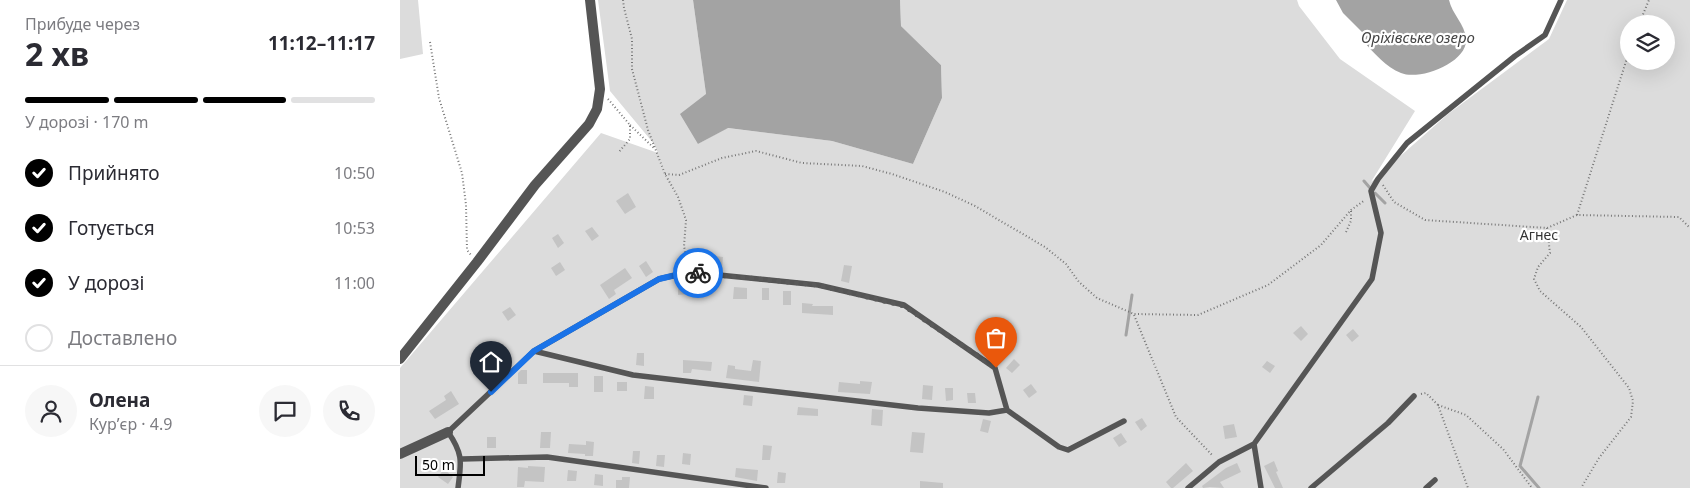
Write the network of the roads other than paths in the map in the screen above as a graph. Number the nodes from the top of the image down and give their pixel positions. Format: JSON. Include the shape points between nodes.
{"nodes":[{"id":1,"x":590,"y":0,"type":"edge"},
{"id":2,"x":1561,"y":0,"type":"edge"},
{"id":3,"x":534,"y":351,"type":"junction"},
{"id":4,"x":400,"y":359,"type":"edge"},
{"id":5,"x":1414,"y":396,"type":"road end"},
{"id":6,"x":1007,"y":410,"type":"junction"},
{"id":7,"x":1124,"y":421,"type":"dead end"},
{"id":8,"x":448,"y":432,"type":"junction"},
{"id":9,"x":1254,"y":444,"type":"junction"},
{"id":10,"x":400,"y":454,"type":"edge"},
{"id":11,"x":462,"y":459,"type":"junction"},
{"id":12,"x":1435,"y":480,"type":"dead end"},
{"id":13,"x":458,"y":488,"type":"edge"},
{"id":14,"x":766,"y":488,"type":"edge"},
{"id":15,"x":1188,"y":488,"type":"edge"},
{"id":16,"x":1261,"y":488,"type":"edge"},
{"id":17,"x":1311,"y":488,"type":"edge"},
{"id":18,"x":1426,"y":488,"type":"edge"}],
"edges":[{"from":1,"to":4,"type":"street","via":[[600,89],[597,109],[589,124],[535,185]]},
{"from":2,"to":9,"type":"lane","via":[[1545,35],[1407,143],[1378,179],[1371,191],[1381,234],[1372,279]]},
{"from":3,"to":6,"type":"lane","via":[[633,375],[918,408],[989,413]]},
{"from":3,"to":6,"type":"lane","via":[[659,279],[689,272],[818,285],[904,306],[996,368]]},
{"from":3,"to":8,"type":"lane"},
{"from":5,"to":17,"type":"lane","via":[[1388,423]]},
{"from":6,"to":7,"type":"lane","via":[[1068,450]]},
{"from":8,"to":10,"type":"street"},
{"from":8,"to":11,"type":"lane"},
{"from":9,"to":15,"type":"lane","via":[[1218,462]]},
{"from":9,"to":16,"type":"lane"},
{"from":11,"to":13,"type":"lane"},
{"from":11,"to":14,"type":"lane","via":[[547,457]]},
{"from":12,"to":18,"type":"lane"}]}
